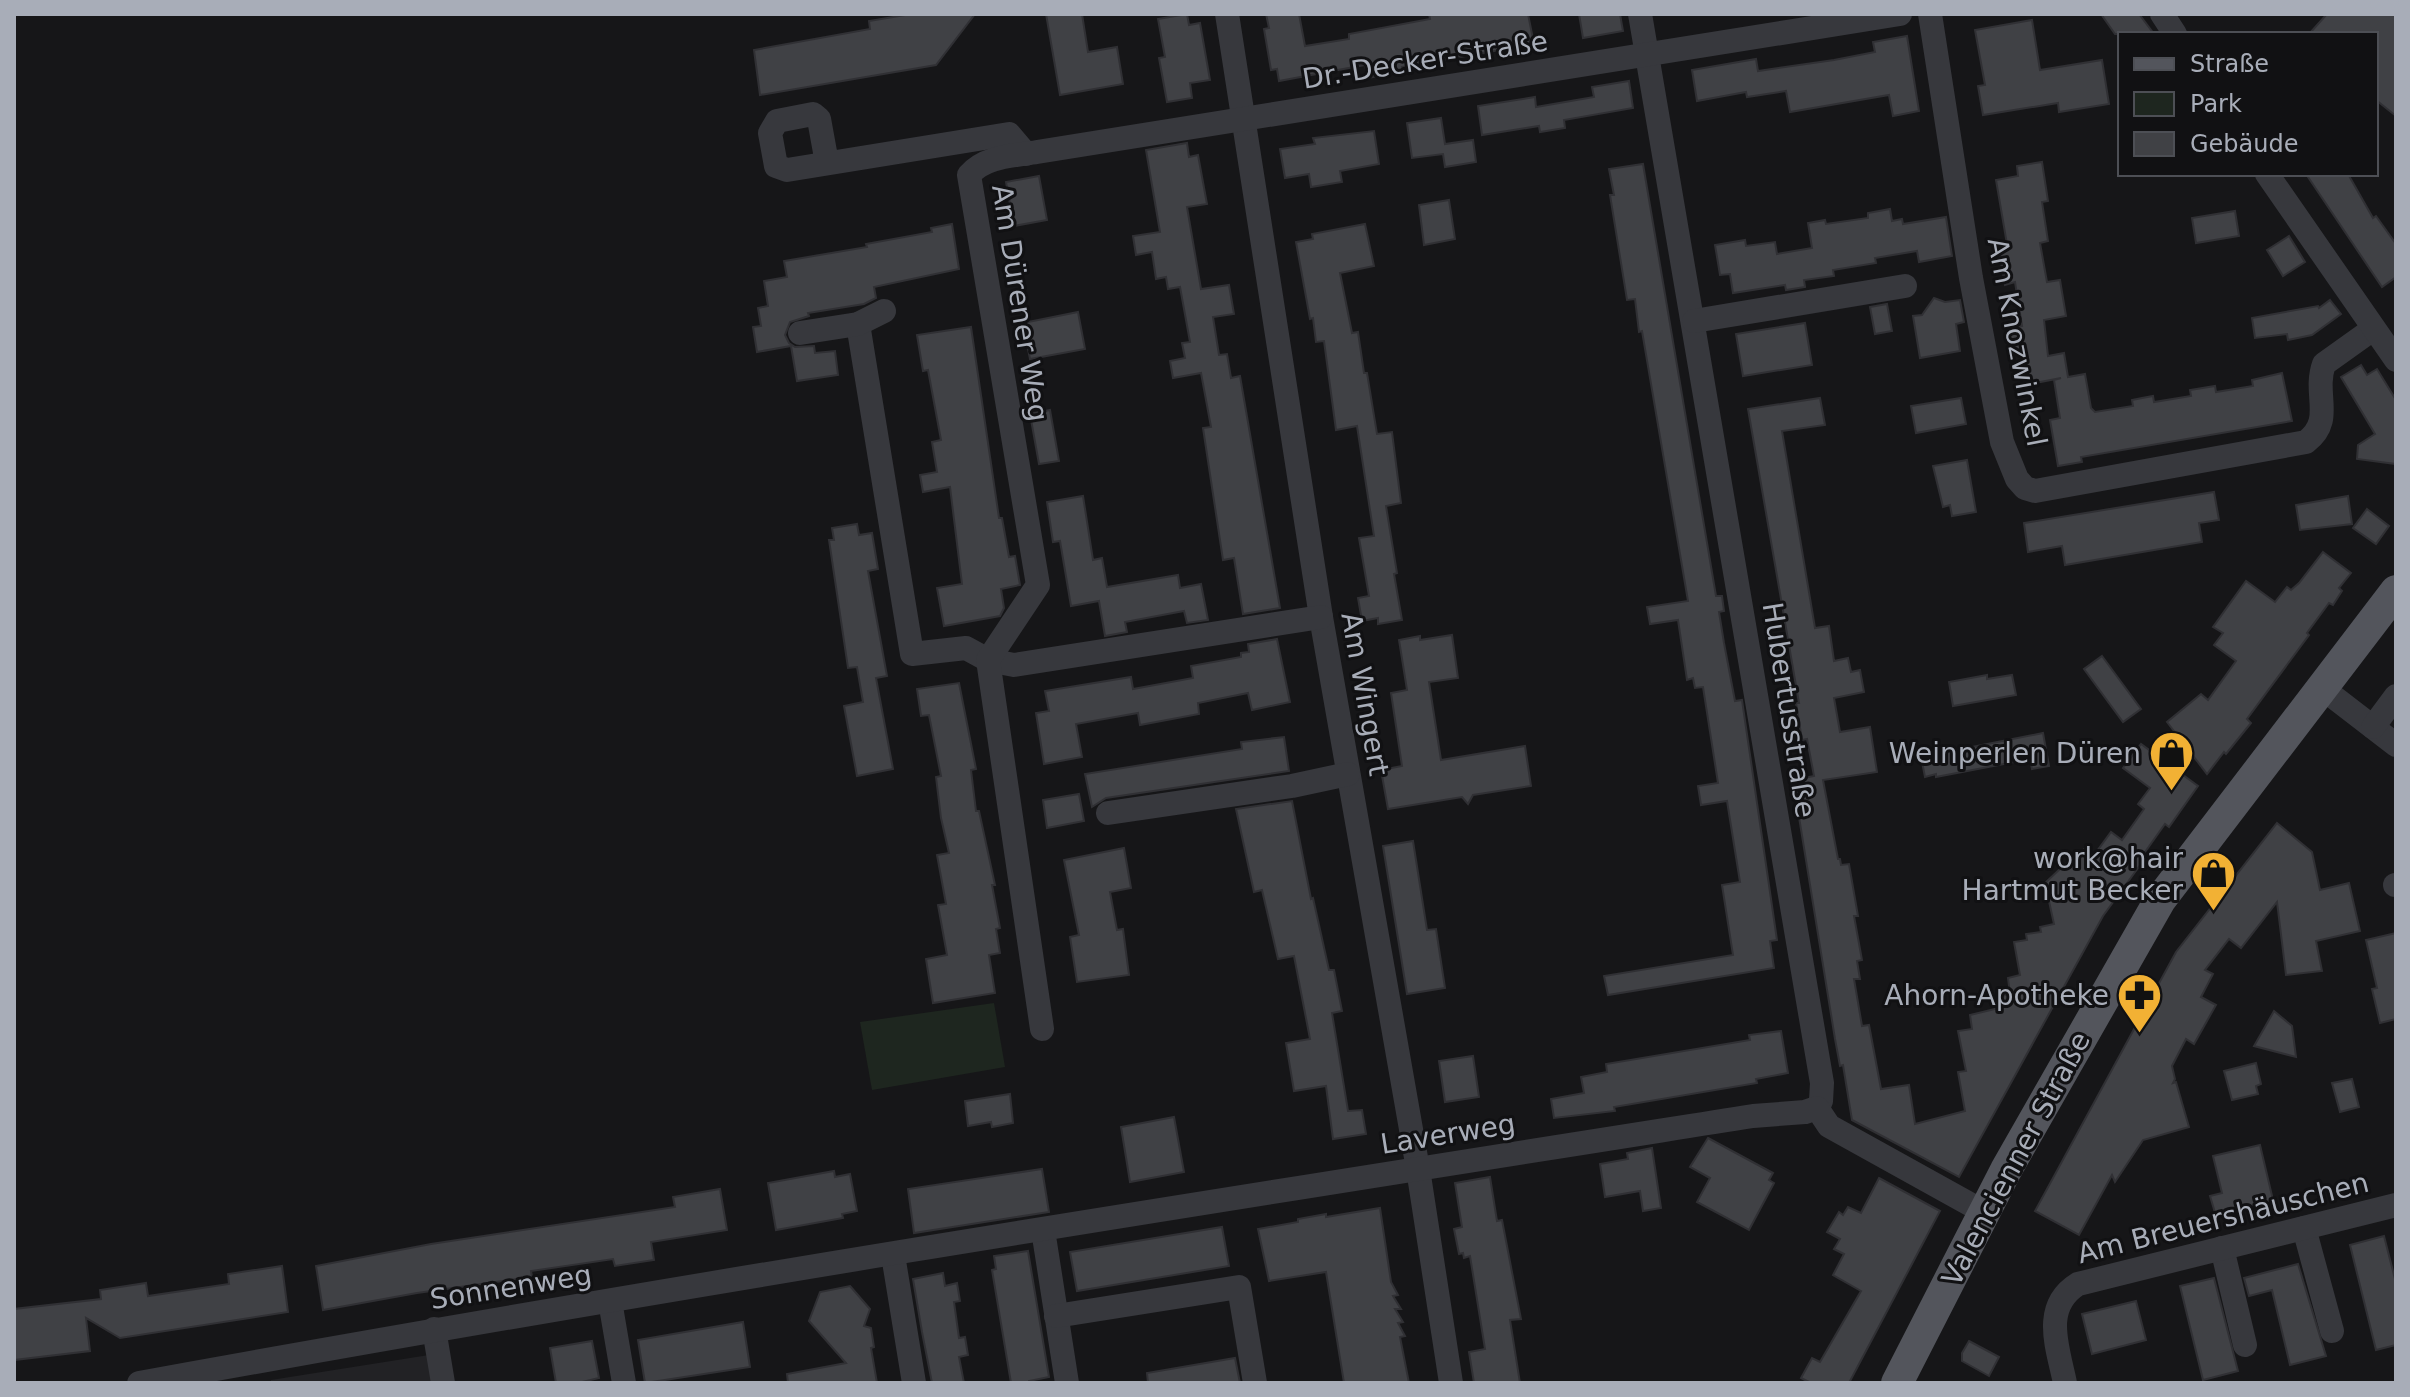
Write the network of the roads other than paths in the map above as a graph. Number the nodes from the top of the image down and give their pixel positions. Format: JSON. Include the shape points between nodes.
{"nodes":[{"id":1,"x":1227,"y":14,"type":"edge"},
{"id":2,"x":1640,"y":14,"type":"edge"},
{"id":3,"x":1900,"y":14,"type":"edge"},
{"id":4,"x":1930,"y":14,"type":"edge"},
{"id":5,"x":2162,"y":14,"type":"edge"},
{"id":6,"x":2174,"y":32,"type":"edge"},
{"id":7,"x":1648,"y":54,"type":"junction"},
{"id":8,"x":1244,"y":119,"type":"junction"},
{"id":9,"x":1026,"y":154,"type":"junction"},
{"id":10,"x":827,"y":163,"type":"dead end"},
{"id":11,"x":2268,"y":176,"type":"edge"},
{"id":12,"x":1905,"y":286,"type":"dead end"},
{"id":13,"x":884,"y":311,"type":"dead end"},
{"id":14,"x":1694,"y":321,"type":"junction"},
{"id":15,"x":858,"y":324,"type":"junction"},
{"id":16,"x":2373,"y":329,"type":"junction"},
{"id":17,"x":800,"y":333,"type":"dead end"},
{"id":18,"x":2396,"y":360,"type":"edge"},
{"id":19,"x":2396,"y":591,"type":"edge"},
{"id":20,"x":1321,"y":617,"type":"junction"},
{"id":21,"x":988,"y":660,"type":"junction"},
{"id":22,"x":2322,"y":688,"type":"junction"},
{"id":23,"x":2396,"y":696,"type":"edge"},
{"id":24,"x":2373,"y":727,"type":"junction"},
{"id":25,"x":2396,"y":745,"type":"edge"},
{"id":26,"x":1348,"y":774,"type":"junction"},
{"id":27,"x":1108,"y":813,"type":"dead end"},
{"id":28,"x":1042,"y":1029,"type":"dead end"},
{"id":29,"x":1817,"y":1108,"type":"junction"},
{"id":30,"x":1418,"y":1169,"type":"junction"},
{"id":31,"x":2395,"y":1209,"type":"edge"},
{"id":32,"x":1984,"y":1212,"type":"junction"},
{"id":33,"x":2304,"y":1228,"type":"junction"},
{"id":34,"x":1043,"y":1230,"type":"junction"},
{"id":35,"x":2222,"y":1248,"type":"junction"},
{"id":36,"x":893,"y":1255,"type":"junction"},
{"id":37,"x":610,"y":1301,"type":"junction"},
{"id":38,"x":1056,"y":1316,"type":"junction"},
{"id":39,"x":434,"y":1329,"type":"junction"},
{"id":40,"x":2332,"y":1331,"type":"dead end"},
{"id":41,"x":2245,"y":1345,"type":"dead end"},
{"id":42,"x":139,"y":1383,"type":"edge"},
{"id":43,"x":443,"y":1383,"type":"edge"},
{"id":44,"x":624,"y":1383,"type":"edge"},
{"id":45,"x":914,"y":1383,"type":"edge"},
{"id":46,"x":1067,"y":1383,"type":"edge"},
{"id":47,"x":1255,"y":1383,"type":"edge"},
{"id":48,"x":1451,"y":1383,"type":"edge"},
{"id":49,"x":1897,"y":1383,"type":"edge"},
{"id":50,"x":2065,"y":1383,"type":"edge"}],
"edges":[{"from":1,"to":8,"type":"street","name":"Am Wingert"},
{"from":2,"to":7,"type":"street","name":"Hubertusstraße"},
{"from":3,"to":7,"type":"street","name":"Dr.-Decker-Straße"},
{"from":4,"to":16,"type":"street","name":"Am Knozwinkel","via":[[2002,442],[2025,488],[2035,491],[2306,442],[2320,428],[2324,364]]},
{"from":5,"to":6,"type":"street"},
{"from":7,"to":8,"type":"street","name":"Dr.-Decker-Straße"},
{"from":7,"to":14,"type":"street","name":"Hubertusstraße"},
{"from":8,"to":9,"type":"street","name":"Am Dürener Weg"},
{"from":8,"to":20,"type":"street","name":"Am Wingert"},
{"from":9,"to":10,"type":"street","via":[[1009,134]]},
{"from":9,"to":21,"type":"street","name":"Am Dürener Weg","via":[[978,165],[969,175],[1038,585]]},
{"from":11,"to":16,"type":"street"},
{"from":12,"to":14,"type":"street"},
{"from":13,"to":15,"type":"street"},
{"from":14,"to":29,"type":"street","name":"Hubertusstraße","via":[[1822,1083]]},
{"from":15,"to":17,"type":"street"},
{"from":15,"to":21,"type":"street","via":[[912,654],[966,648]]},
{"from":16,"to":18,"type":"street"},
{"from":19,"to":22,"type":"main road","name":"Valencienner Straße"},
{"from":20,"to":21,"type":"street","via":[[1014,665]]},
{"from":20,"to":26,"type":"street","name":"Am Wingert"},
{"from":21,"to":28,"type":"street"},
{"from":22,"to":24,"type":"street"},
{"from":22,"to":32,"type":"main road","name":"Valencienner Straße","via":[[2160,900]]},
{"from":23,"to":24,"type":"street"},
{"from":24,"to":25,"type":"street"},
{"from":26,"to":27,"type":"street"},
{"from":26,"to":30,"type":"street","name":"Am Wingert"},
{"from":29,"to":30,"type":"street","name":"Laverweg"},
{"from":29,"to":32,"type":"street","via":[[1829,1126]]},
{"from":30,"to":34,"type":"street","name":"Laverweg"},
{"from":30,"to":48,"type":"street","name":"Am Wingert"},
{"from":31,"to":33,"type":"street","name":"Am Breuershäuschen"},
{"from":32,"to":49,"type":"main road","name":"Valencienner Straße"},
{"from":33,"to":35,"type":"street","name":"Am Breuershäuschen"},
{"from":33,"to":40,"type":"street"},
{"from":34,"to":36,"type":"street","name":"Laverweg"},
{"from":34,"to":38,"type":"street"},
{"from":35,"to":41,"type":"street"},
{"from":35,"to":50,"type":"street","name":"Am Breuershäuschen","via":[[2067,1291],[2053,1323]]},
{"from":36,"to":37,"type":"street","name":"Sonnenweg"},
{"from":36,"to":45,"type":"street"},
{"from":37,"to":39,"type":"street","name":"Sonnenweg"},
{"from":37,"to":44,"type":"street"},
{"from":38,"to":46,"type":"street"},
{"from":38,"to":47,"type":"street","via":[[1239,1287]]},
{"from":39,"to":42,"type":"street","name":"Sonnenweg"},
{"from":39,"to":43,"type":"street"}]}
